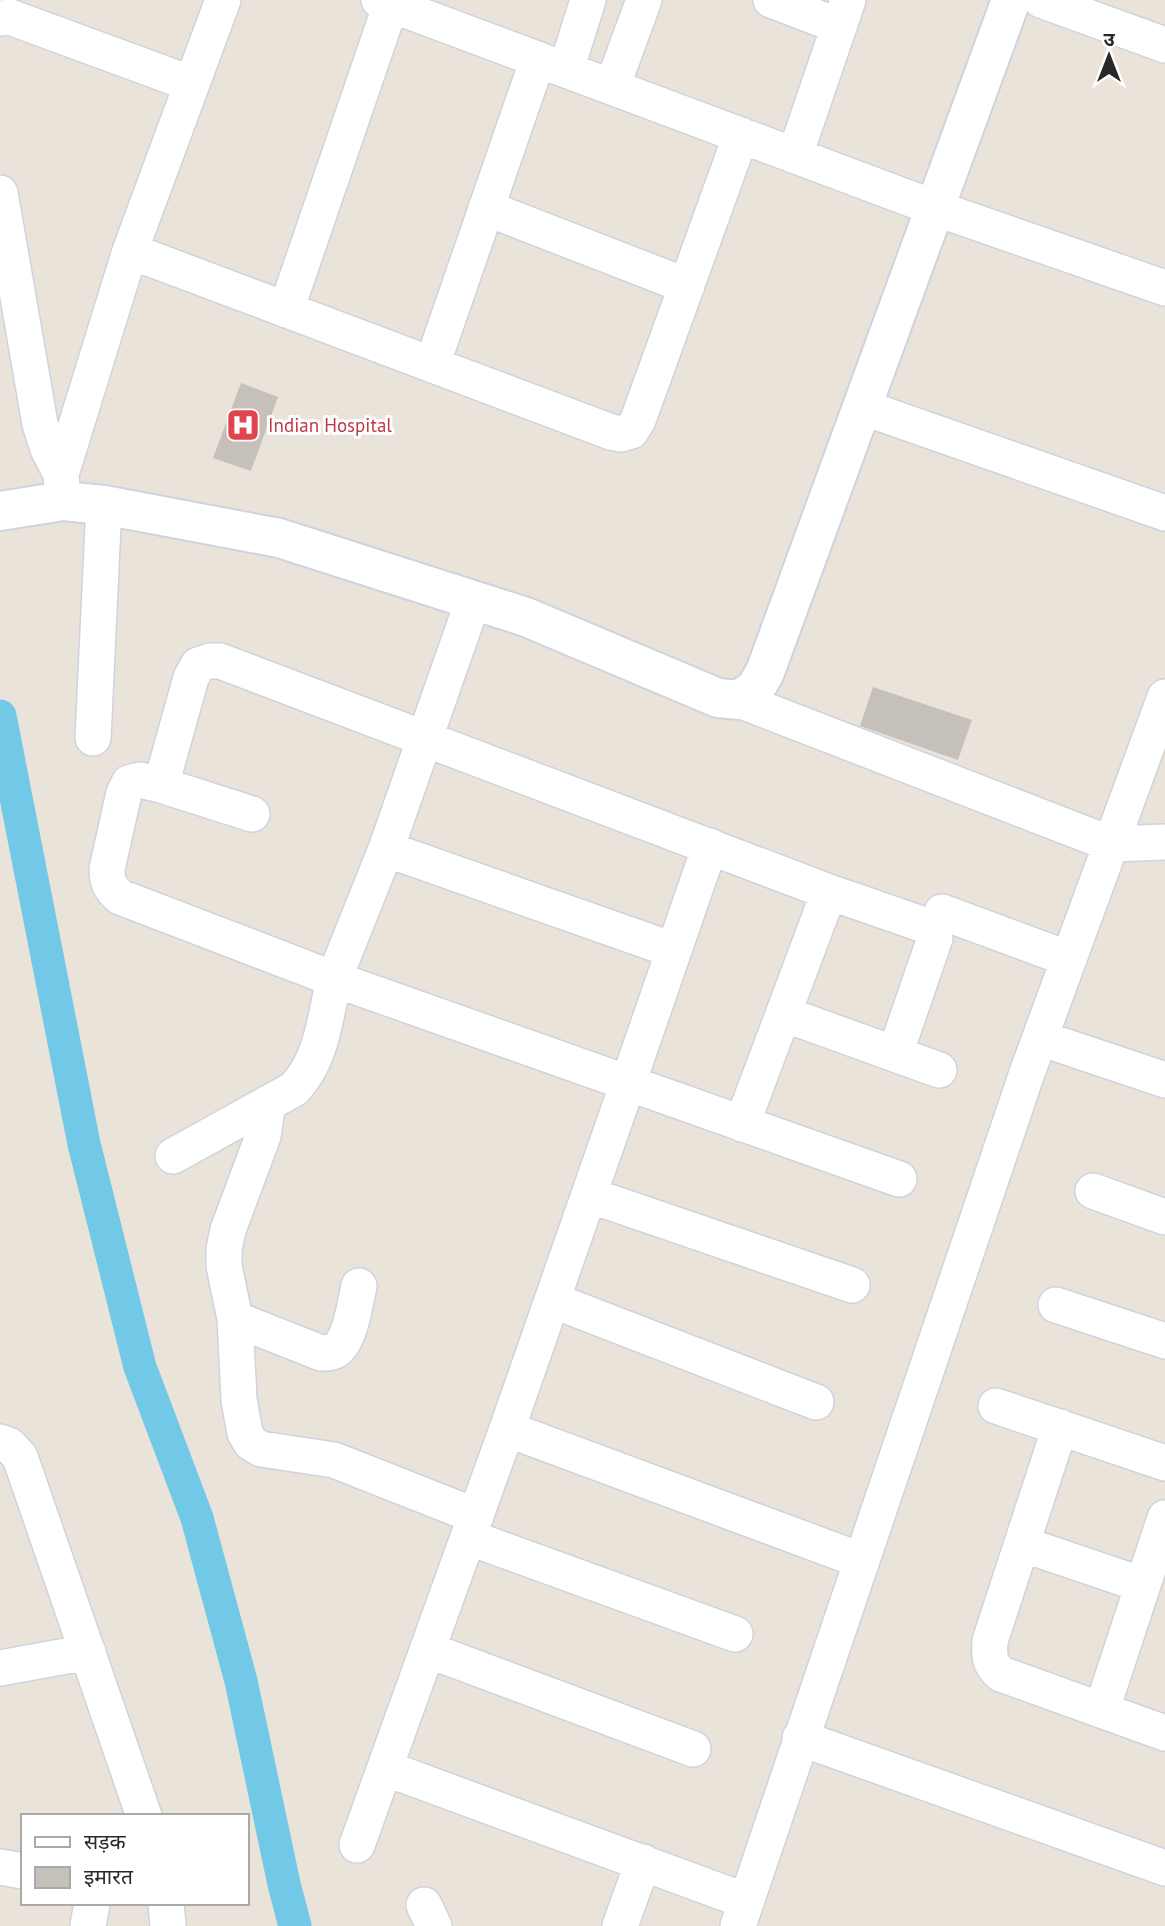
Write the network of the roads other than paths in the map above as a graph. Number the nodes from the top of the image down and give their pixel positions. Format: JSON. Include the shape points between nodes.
{"nodes":[{"id":1,"x":222,"y":0,"type":"edge"},
{"id":2,"x":588,"y":0,"type":"edge"},
{"id":3,"x":644,"y":0,"type":"edge"},
{"id":4,"x":771,"y":0,"type":"edge"},
{"id":5,"x":1011,"y":0,"type":"edge"},
{"id":6,"x":1041,"y":0,"type":"edge"},
{"id":7,"x":385,"y":2,"type":"edge"},
{"id":8,"x":844,"y":13,"type":"edge"},
{"id":9,"x":0,"y":18,"type":"edge"},
{"id":10,"x":1165,"y":45,"type":"edge"},
{"id":11,"x":552,"y":64,"type":"junction"},
{"id":12,"x":192,"y":84,"type":"junction"},
{"id":13,"x":612,"y":87,"type":"junction"},
{"id":14,"x":741,"y":135,"type":"junction"},
{"id":15,"x":795,"y":155,"type":"junction"},
{"id":16,"x":0,"y":192,"type":"edge"},
{"id":17,"x":486,"y":208,"type":"junction"},
{"id":18,"x":935,"y":208,"type":"junction"},
{"id":19,"x":130,"y":251,"type":"junction"},
{"id":20,"x":687,"y":286,"type":"junction"},
{"id":21,"x":1165,"y":288,"type":"edge"},
{"id":22,"x":286,"y":310,"type":"junction"},
{"id":23,"x":432,"y":365,"type":"junction"},
{"id":24,"x":862,"y":407,"type":"junction"},
{"id":25,"x":62,"y":487,"type":"junction"},
{"id":26,"x":104,"y":505,"type":"junction"},
{"id":27,"x":6,"y":510,"type":"edge"},
{"id":28,"x":1165,"y":513,"type":"edge"},
{"id":29,"x":473,"y":601,"type":"junction"},
{"id":30,"x":739,"y":700,"type":"junction"},
{"id":31,"x":1163,"y":711,"type":"edge"},
{"id":32,"x":93,"y":738,"type":"dead end"},
{"id":33,"x":425,"y":738,"type":"junction"},
{"id":34,"x":161,"y":785,"type":"junction"},
{"id":35,"x":252,"y":814,"type":"dead end"},
{"id":36,"x":1165,"y":842,"type":"edge"},
{"id":37,"x":1111,"y":844,"type":"junction"},
{"id":38,"x":710,"y":846,"type":"junction"},
{"id":39,"x":386,"y":849,"type":"junction"},
{"id":40,"x":829,"y":891,"type":"junction"},
{"id":41,"x":942,"y":912,"type":"dead end"},
{"id":42,"x":674,"y":950,"type":"junction"},
{"id":43,"x":1069,"y":959,"type":"junction"},
{"id":44,"x":334,"y":979,"type":"junction"},
{"id":45,"x":784,"y":1014,"type":"junction"},
{"id":46,"x":1040,"y":1038,"type":"junction"},
{"id":47,"x":895,"y":1054,"type":"junction"},
{"id":48,"x":939,"y":1070,"type":"dead end"},
{"id":49,"x":1165,"y":1080,"type":"edge"},
{"id":50,"x":628,"y":1083,"type":"junction"},
{"id":51,"x":268,"y":1103,"type":"junction"},
{"id":52,"x":742,"y":1124,"type":"junction"},
{"id":53,"x":173,"y":1156,"type":"dead end"},
{"id":54,"x":899,"y":1179,"type":"dead end"},
{"id":55,"x":1093,"y":1191,"type":"dead end"},
{"id":56,"x":589,"y":1195,"type":"junction"},
{"id":57,"x":1165,"y":1217,"type":"edge"},
{"id":58,"x":852,"y":1285,"type":"dead end"},
{"id":59,"x":359,"y":1286,"type":"dead end"},
{"id":60,"x":552,"y":1300,"type":"junction"},
{"id":61,"x":1055,"y":1305,"type":"dead end"},
{"id":62,"x":235,"y":1320,"type":"junction"},
{"id":63,"x":1165,"y":1341,"type":"edge"},
{"id":64,"x":816,"y":1402,"type":"dead end"},
{"id":65,"x":996,"y":1406,"type":"dead end"},
{"id":66,"x":1060,"y":1427,"type":"junction"},
{"id":67,"x":508,"y":1429,"type":"junction"},
{"id":68,"x":0,"y":1442,"type":"edge"},
{"id":69,"x":1165,"y":1463,"type":"edge"},
{"id":70,"x":1165,"y":1518,"type":"edge"},
{"id":71,"x":472,"y":1527,"type":"junction"},
{"id":72,"x":1022,"y":1545,"type":"junction"},
{"id":73,"x":860,"y":1560,"type":"junction"},
{"id":74,"x":1143,"y":1585,"type":"junction"},
{"id":75,"x":736,"y":1634,"type":"dead end"},
{"id":76,"x":428,"y":1650,"type":"junction"},
{"id":77,"x":88,"y":1652,"type":"junction"},
{"id":78,"x":0,"y":1668,"type":"edge"},
{"id":79,"x":1102,"y":1709,"type":"junction"},
{"id":80,"x":1165,"y":1733,"type":"edge"},
{"id":81,"x":800,"y":1738,"type":"junction"},
{"id":82,"x":693,"y":1749,"type":"dead end"},
{"id":83,"x":385,"y":1769,"type":"junction"},
{"id":84,"x":143,"y":1814,"type":"edge"},
{"id":85,"x":357,"y":1845,"type":"dead end"},
{"id":86,"x":643,"y":1863,"type":"junction"},
{"id":87,"x":1164,"y":1864,"type":"edge"},
{"id":88,"x":0,"y":1867,"type":"edge"},
{"id":89,"x":21,"y":1871,"type":"edge"},
{"id":90,"x":92,"y":1905,"type":"edge"},
{"id":91,"x":166,"y":1905,"type":"edge"},
{"id":92,"x":742,"y":1913,"type":"edge"},
{"id":93,"x":88,"y":1926,"type":"edge"},
{"id":94,"x":168,"y":1926,"type":"edge"},
{"id":95,"x":620,"y":1926,"type":"edge"}],
"edges":[{"from":1,"to":12,"type":"street"},
{"from":2,"to":11,"type":"street"},
{"from":3,"to":13,"type":"street"},
{"from":4,"to":8,"type":"street"},
{"from":5,"to":18,"type":"street"},
{"from":6,"to":10,"type":"street"},
{"from":7,"to":11,"type":"street"},
{"from":7,"to":22,"type":"street"},
{"from":8,"to":15,"type":"street"},
{"from":9,"to":12,"type":"street","via":[[10,17]]},
{"from":11,"to":13,"type":"street"},
{"from":11,"to":17,"type":"street"},
{"from":12,"to":19,"type":"street"},
{"from":13,"to":14,"type":"street"},
{"from":14,"to":15,"type":"street"},
{"from":14,"to":20,"type":"street"},
{"from":15,"to":18,"type":"street"},
{"from":16,"to":25,"type":"street","via":[[40,424]]},
{"from":17,"to":20,"type":"street"},
{"from":17,"to":23,"type":"street"},
{"from":18,"to":21,"type":"street"},
{"from":18,"to":24,"type":"street"},
{"from":19,"to":22,"type":"street"},
{"from":19,"to":25,"type":"street"},
{"from":20,"to":23,"type":"street","via":[[631,431],[611,432]]},
{"from":22,"to":23,"type":"street"},
{"from":24,"to":28,"type":"street"},
{"from":24,"to":30,"type":"street","via":[[765,672],[755,689]]},
{"from":25,"to":26,"type":"street"},
{"from":25,"to":27,"type":"street"},
{"from":26,"to":29,"type":"street","via":[[279,538]]},
{"from":26,"to":32,"type":"street"},
{"from":29,"to":30,"type":"street","via":[[526,617],[718,698]]},
{"from":29,"to":33,"type":"street"},
{"from":30,"to":37,"type":"street"},
{"from":31,"to":37,"type":"street"},
{"from":33,"to":34,"type":"street","via":[[210,661],[198,665],[191,678]]},
{"from":33,"to":38,"type":"street"},
{"from":33,"to":39,"type":"street"},
{"from":34,"to":35,"type":"street"},
{"from":34,"to":44,"type":"street","via":[[140,780],[129,783],[124,793],[107,869],[112,890],[120,897]]},
{"from":36,"to":37,"type":"street"},
{"from":37,"to":43,"type":"street"},
{"from":38,"to":40,"type":"street"},
{"from":38,"to":42,"type":"street"},
{"from":39,"to":42,"type":"street"},
{"from":39,"to":44,"type":"street"},
{"from":40,"to":45,"type":"street"},
{"from":40,"to":47,"type":"street","via":[[934,932]]},
{"from":41,"to":43,"type":"street"},
{"from":42,"to":50,"type":"street"},
{"from":43,"to":46,"type":"street"},
{"from":44,"to":50,"type":"street"},
{"from":44,"to":51,"type":"street","via":[[316,1059],[294,1089]]},
{"from":45,"to":47,"type":"street"},
{"from":45,"to":52,"type":"street"},
{"from":46,"to":49,"type":"street"},
{"from":46,"to":73,"type":"street"},
{"from":47,"to":48,"type":"street"},
{"from":50,"to":52,"type":"street"},
{"from":50,"to":56,"type":"street"},
{"from":51,"to":53,"type":"street"},
{"from":51,"to":62,"type":"street","via":[[263,1136],[224,1249]]},
{"from":52,"to":54,"type":"street"},
{"from":55,"to":57,"type":"street"},
{"from":56,"to":58,"type":"street"},
{"from":56,"to":60,"type":"street"},
{"from":59,"to":62,"type":"street","via":[[348,1332],[334,1352],[321,1353]]},
{"from":60,"to":64,"type":"street"},
{"from":60,"to":67,"type":"street"},
{"from":61,"to":63,"type":"street"},
{"from":62,"to":71,"type":"street","via":[[239,1400],[251,1443],[261,1450],[319,1456],[354,1466]]},
{"from":65,"to":66,"type":"street"},
{"from":66,"to":69,"type":"street"},
{"from":66,"to":72,"type":"street"},
{"from":67,"to":71,"type":"street"},
{"from":67,"to":73,"type":"street"},
{"from":68,"to":77,"type":"street","via":[[20,1457]]},
{"from":70,"to":74,"type":"street"},
{"from":71,"to":75,"type":"street"},
{"from":71,"to":76,"type":"street"},
{"from":72,"to":74,"type":"street"},
{"from":72,"to":79,"type":"street","via":[[990,1641],[993,1667],[1001,1674]]},
{"from":73,"to":81,"type":"street"},
{"from":74,"to":79,"type":"street"},
{"from":76,"to":82,"type":"street"},
{"from":76,"to":83,"type":"street"},
{"from":77,"to":78,"type":"street"},
{"from":77,"to":84,"type":"street"},
{"from":79,"to":80,"type":"street"},
{"from":81,"to":87,"type":"street"},
{"from":81,"to":92,"type":"street"},
{"from":83,"to":85,"type":"street"},
{"from":83,"to":86,"type":"street"},
{"from":86,"to":92,"type":"street"},
{"from":86,"to":95,"type":"street"},
{"from":88,"to":89,"type":"street"},
{"from":90,"to":93,"type":"street"},
{"from":91,"to":94,"type":"street"}]}
